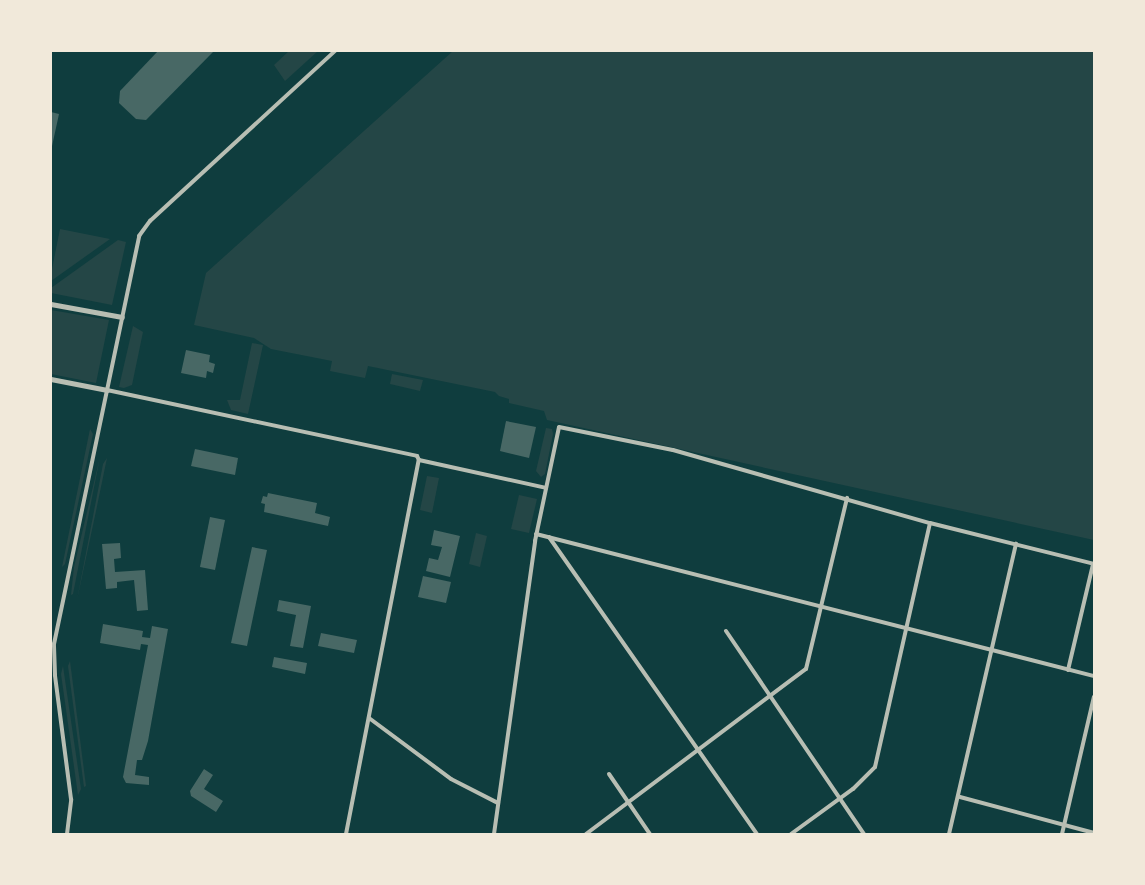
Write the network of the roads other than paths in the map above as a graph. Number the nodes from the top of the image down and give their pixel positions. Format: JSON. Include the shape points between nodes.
{"nodes":[{"id":1,"x":335,"y":51,"type":"edge"},
{"id":2,"x":51,"y":304,"type":"edge"},
{"id":3,"x":122,"y":317,"type":"junction"},
{"id":4,"x":51,"y":379,"type":"edge"},
{"id":5,"x":107,"y":390,"type":"junction"},
{"id":6,"x":419,"y":460,"type":"junction"},
{"id":7,"x":546,"y":488,"type":"junction"},
{"id":8,"x":847,"y":498,"type":"junction"},
{"id":9,"x":930,"y":523,"type":"junction"},
{"id":10,"x":536,"y":534,"type":"junction"},
{"id":11,"x":548,"y":537,"type":"junction"},
{"id":12,"x":1016,"y":544,"type":"junction"},
{"id":13,"x":1094,"y":564,"type":"edge"},
{"id":14,"x":822,"y":607,"type":"junction"},
{"id":15,"x":907,"y":629,"type":"junction"},
{"id":16,"x":726,"y":631,"type":"dead end"},
{"id":17,"x":993,"y":651,"type":"junction"},
{"id":18,"x":1068,"y":670,"type":"junction"},
{"id":19,"x":1094,"y":676,"type":"edge"},
{"id":20,"x":772,"y":697,"type":"junction"},
{"id":21,"x":1094,"y":697,"type":"edge"},
{"id":22,"x":369,"y":718,"type":"junction"},
{"id":23,"x":701,"y":750,"type":"junction"},
{"id":24,"x":610,"y":774,"type":"dead end"},
{"id":25,"x":960,"y":797,"type":"junction"},
{"id":26,"x":839,"y":798,"type":"junction"},
{"id":27,"x":628,"y":802,"type":"junction"},
{"id":28,"x":498,"y":804,"type":"junction"},
{"id":29,"x":1064,"y":824,"type":"junction"},
{"id":30,"x":1094,"y":833,"type":"edge"},
{"id":31,"x":66,"y":834,"type":"edge"},
{"id":32,"x":346,"y":834,"type":"edge"},
{"id":33,"x":494,"y":834,"type":"edge"},
{"id":34,"x":586,"y":834,"type":"edge"},
{"id":35,"x":650,"y":834,"type":"edge"},
{"id":36,"x":758,"y":834,"type":"edge"},
{"id":37,"x":791,"y":834,"type":"edge"},
{"id":38,"x":864,"y":834,"type":"edge"},
{"id":39,"x":949,"y":834,"type":"edge"},
{"id":40,"x":1062,"y":834,"type":"edge"}],
"edges":[{"from":1,"to":3,"type":"street","via":[[142,230]]},
{"from":2,"to":3,"type":"street"},
{"from":3,"to":5,"type":"street"},
{"from":4,"to":5,"type":"street"},
{"from":5,"to":6,"type":"street","via":[[417,456]]},
{"from":5,"to":31,"type":"street","via":[[54,644],[71,800]]},
{"from":6,"to":7,"type":"street"},
{"from":6,"to":22,"type":"street"},
{"from":7,"to":8,"type":"street","via":[[559,427],[673,450]]},
{"from":7,"to":10,"type":"street"},
{"from":8,"to":9,"type":"street"},
{"from":8,"to":14,"type":"street"},
{"from":9,"to":12,"type":"street"},
{"from":9,"to":15,"type":"street"},
{"from":10,"to":11,"type":"street"},
{"from":10,"to":28,"type":"street"},
{"from":11,"to":14,"type":"street"},
{"from":11,"to":23,"type":"street"},
{"from":12,"to":13,"type":"street"},
{"from":12,"to":17,"type":"street"},
{"from":13,"to":18,"type":"street"},
{"from":14,"to":15,"type":"street"},
{"from":14,"to":20,"type":"street","via":[[806,670]]},
{"from":15,"to":17,"type":"street"},
{"from":15,"to":26,"type":"street","via":[[875,767],[865,779]]},
{"from":16,"to":20,"type":"street"},
{"from":17,"to":18,"type":"street"},
{"from":17,"to":25,"type":"street"},
{"from":18,"to":19,"type":"street"},
{"from":20,"to":23,"type":"street"},
{"from":20,"to":26,"type":"street"},
{"from":21,"to":29,"type":"street"},
{"from":22,"to":28,"type":"street","via":[[451,779]]},
{"from":22,"to":32,"type":"street"},
{"from":23,"to":27,"type":"street"},
{"from":23,"to":36,"type":"street"},
{"from":24,"to":27,"type":"street"},
{"from":25,"to":29,"type":"street"},
{"from":25,"to":39,"type":"street"},
{"from":26,"to":37,"type":"street"},
{"from":26,"to":38,"type":"street"},
{"from":27,"to":34,"type":"street"},
{"from":27,"to":35,"type":"street"},
{"from":28,"to":33,"type":"street"},
{"from":29,"to":30,"type":"street"},
{"from":29,"to":40,"type":"street"}]}
